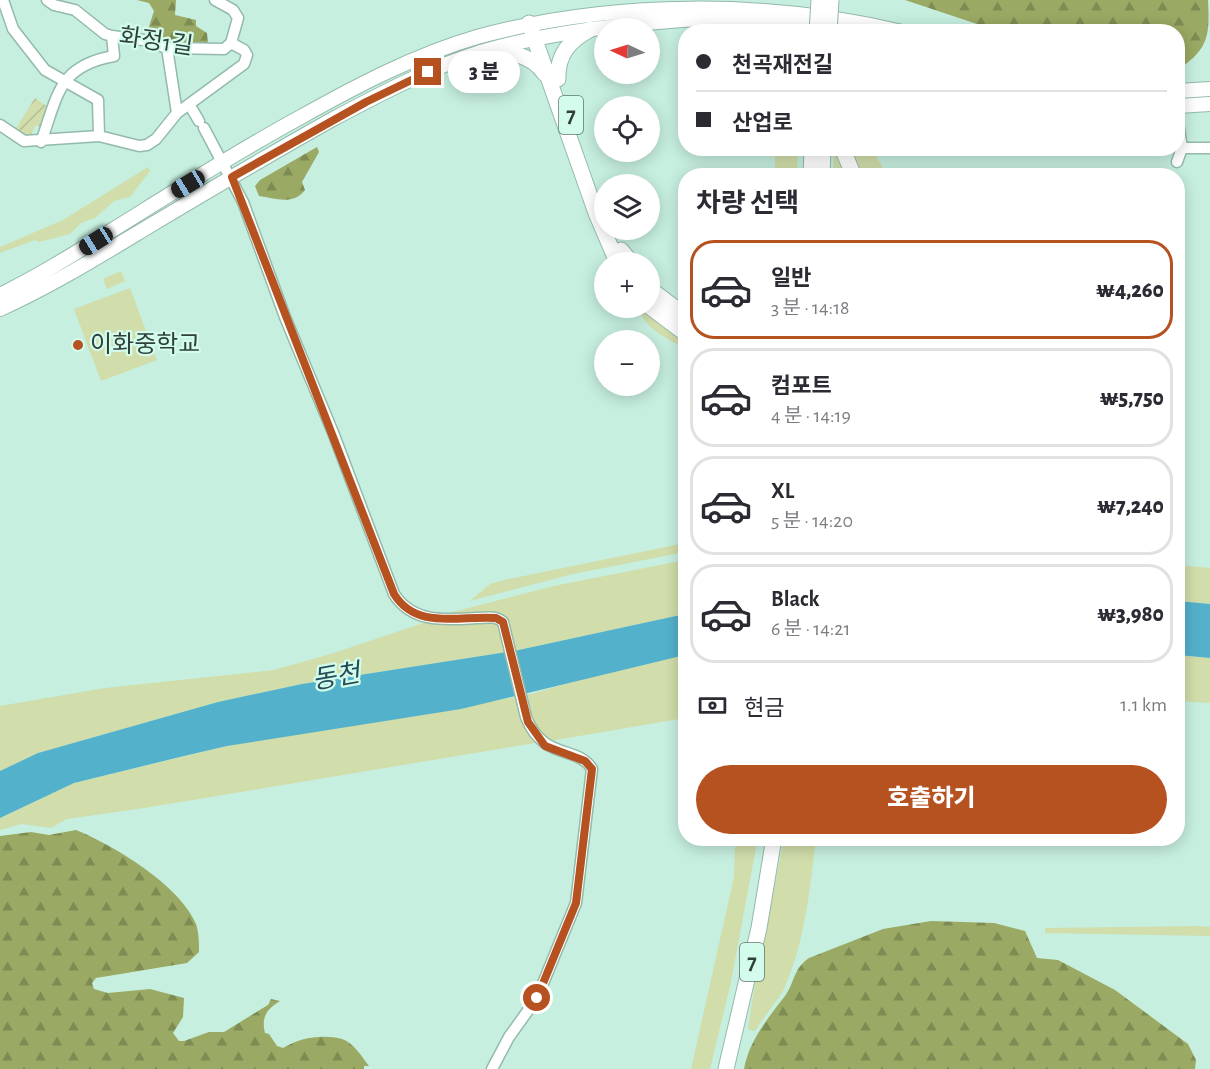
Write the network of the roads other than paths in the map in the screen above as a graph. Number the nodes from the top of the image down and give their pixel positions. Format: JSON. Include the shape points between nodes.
{"nodes":[{"id":1,"x":3,"y":0,"type":"edge"},
{"id":2,"x":47,"y":0,"type":"edge"},
{"id":3,"x":215,"y":0,"type":"edge"},
{"id":4,"x":819,"y":0,"type":"edge"},
{"id":5,"x":831,"y":0,"type":"edge"},
{"id":6,"x":534,"y":22,"type":"junction"},
{"id":7,"x":814,"y":24,"type":"edge"},
{"id":8,"x":818,"y":24,"type":"edge"},
{"id":9,"x":830,"y":24,"type":"edge"},
{"id":10,"x":876,"y":24,"type":"edge"},
{"id":11,"x":591,"y":29,"type":"junction"},
{"id":12,"x":112,"y":36,"type":"junction"},
{"id":13,"x":539,"y":38,"type":"junction"},
{"id":14,"x":231,"y":43,"type":"junction"},
{"id":15,"x":167,"y":48,"type":"junction"},
{"id":16,"x":480,"y":52,"type":"junction"},
{"id":17,"x":553,"y":79,"type":"junction"},
{"id":18,"x":62,"y":81,"type":"junction"},
{"id":19,"x":1207,"y":89,"type":"edge"},
{"id":20,"x":1185,"y":91,"type":"edge"},
{"id":21,"x":189,"y":104,"type":"junction"},
{"id":22,"x":1208,"y":104,"type":"edge"},
{"id":23,"x":1185,"y":106,"type":"edge"},
{"id":24,"x":177,"y":113,"type":"junction"},
{"id":25,"x":0,"y":125,"type":"edge"},
{"id":26,"x":99,"y":136,"type":"junction"},
{"id":27,"x":41,"y":142,"type":"junction"},
{"id":28,"x":1185,"y":148,"type":"edge"},
{"id":29,"x":1210,"y":148,"type":"edge"},
{"id":30,"x":1180,"y":156,"type":"edge"},
{"id":31,"x":223,"y":162,"type":"junction"},
{"id":32,"x":1178,"y":162,"type":"dead end"},
{"id":33,"x":232,"y":177,"type":"junction"},
{"id":34,"x":594,"y":183,"type":"edge"},
{"id":35,"x":620,"y":252,"type":"edge"},
{"id":36,"x":660,"y":288,"type":"edge"},
{"id":37,"x":0,"y":295,"type":"edge"},
{"id":38,"x":660,"y":296,"type":"edge"},
{"id":39,"x":678,"y":300,"type":"edge"},
{"id":40,"x":660,"y":306,"type":"edge"},
{"id":41,"x":0,"y":309,"type":"edge"},
{"id":42,"x":678,"y":310,"type":"edge"},
{"id":43,"x":660,"y":314,"type":"edge"},
{"id":44,"x":678,"y":318,"type":"edge"},
{"id":45,"x":678,"y":328,"type":"edge"},
{"id":46,"x":765,"y":846,"type":"edge"},
{"id":47,"x":771,"y":846,"type":"edge"},
{"id":48,"x":767,"y":855,"type":"junction"},
{"id":49,"x":492,"y":1069,"type":"edge"},
{"id":50,"x":716,"y":1069,"type":"edge"},
{"id":51,"x":726,"y":1069,"type":"edge"}],
"edges":[{"from":1,"to":18,"type":"street","via":[[19,38],[45,70]]},
{"from":2,"to":12,"type":"street","name":"화정1길","via":[[75,10]]},
{"from":3,"to":14,"type":"street","via":[[233,10],[238,18]]},
{"from":4,"to":8,"type":"highway","bridge":true},
{"from":5,"to":9,"type":"highway","bridge":true},
{"from":6,"to":10,"type":"main road","via":[[613,9],[758,5],[806,8]]},
{"from":6,"to":13,"type":"highway","number":"7"},
{"from":6,"to":31,"type":"main road","via":[[476,37],[412,61],[318,107]]},
{"from":7,"to":11,"type":"main road","via":[[758,19],[682,20]]},
{"from":11,"to":13,"type":"main road"},
{"from":11,"to":17,"type":"highway","via":[[571,42]]},
{"from":12,"to":15,"type":"street","name":"화정1길"},
{"from":12,"to":18,"type":"street","via":[[114,56],[94,60]]},
{"from":13,"to":16,"type":"main road"},
{"from":13,"to":17,"type":"highway","number":"7"},
{"from":14,"to":15,"type":"street","name":"화정1길","via":[[224,49]]},
{"from":14,"to":21,"type":"street","name":"화정1길","via":[[247,52],[244,64]]},
{"from":15,"to":24,"type":"street"},
{"from":16,"to":17,"type":"highway","number":"7","via":[[523,56]]},
{"from":16,"to":33,"type":"main road","number":"7","via":[[366,102]]},
{"from":17,"to":34,"type":"highway","number":"7"},
{"from":17,"to":35,"type":"highway","number":"7"},
{"from":18,"to":26,"type":"street","via":[[98,100]]},
{"from":18,"to":27,"type":"street"},
{"from":19,"to":20,"type":"main road"},
{"from":21,"to":24,"type":"street","name":"화정1길"},
{"from":21,"to":31,"type":"street"},
{"from":22,"to":23,"type":"main road"},
{"from":24,"to":26,"type":"street","name":"화정1길","via":[[147,145]]},
{"from":25,"to":27,"type":"street","via":[[24,141]]},
{"from":26,"to":27,"type":"street"},
{"from":28,"to":29,"type":"street"},
{"from":30,"to":32,"type":"street"},
{"from":31,"to":33,"type":"street"},
{"from":31,"to":37,"type":"main road","via":[[77,253]]},
{"from":33,"to":41,"type":"main road","number":"7","via":[[83,267]]},
{"from":33,"to":49,"type":"street","via":[[394,594],[405,608],[418,615],[496,618],[503,622],[526,717],[545,746],[589,765],[592,783],[576,903],[537,998],[509,1036]]},
{"from":36,"to":39,"type":"highway"},
{"from":38,"to":42,"type":"highway"},
{"from":40,"to":44,"type":"highway"},
{"from":43,"to":45,"type":"highway"},
{"from":46,"to":48,"type":"highway","number":"7"},
{"from":47,"to":48,"type":"highway","number":"7"},
{"from":48,"to":50,"type":"highway","number":"7"},
{"from":48,"to":51,"type":"highway","number":"7","via":[[757,938]]}]}
